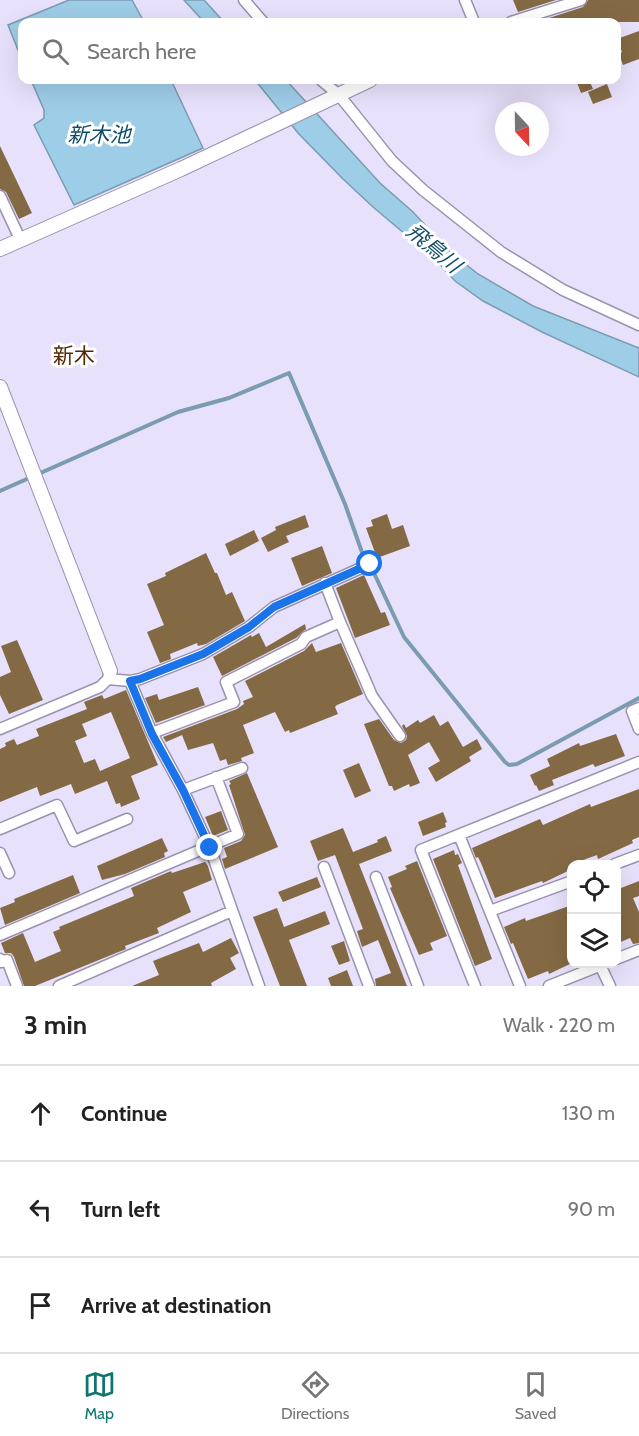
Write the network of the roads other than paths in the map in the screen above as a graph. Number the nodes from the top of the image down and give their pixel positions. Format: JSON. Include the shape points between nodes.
{"nodes":[{"id":1,"x":243,"y":0,"type":"edge"},
{"id":2,"x":465,"y":0,"type":"edge"},
{"id":3,"x":580,"y":0,"type":"edge"},
{"id":4,"x":259,"y":18,"type":"edge"},
{"id":5,"x":472,"y":18,"type":"edge"},
{"id":6,"x":524,"y":18,"type":"edge"},
{"id":7,"x":325,"y":84,"type":"edge"},
{"id":8,"x":362,"y":84,"type":"edge"},
{"id":9,"x":336,"y":97,"type":"junction"},
{"id":10,"x":0,"y":196,"type":"edge"},
{"id":11,"x":20,"y":239,"type":"junction"},
{"id":12,"x":0,"y":249,"type":"edge"},
{"id":13,"x":639,"y":325,"type":"edge"},
{"id":14,"x":0,"y":387,"type":"edge"},
{"id":15,"x":370,"y":564,"type":"dead end"},
{"id":16,"x":325,"y":583,"type":"junction"},
{"id":17,"x":340,"y":622,"type":"junction"},
{"id":18,"x":109,"y":675,"type":"junction"},
{"id":19,"x":130,"y":681,"type":"junction"},
{"id":20,"x":639,"y":708,"type":"edge"},
{"id":21,"x":0,"y":729,"type":"edge"},
{"id":22,"x":639,"y":729,"type":"edge"},
{"id":23,"x":152,"y":734,"type":"junction"},
{"id":24,"x":400,"y":736,"type":"dead end"},
{"id":25,"x":639,"y":762,"type":"edge"},
{"id":26,"x":242,"y":768,"type":"dead end"},
{"id":27,"x":216,"y":777,"type":"junction"},
{"id":28,"x":183,"y":790,"type":"junction"},
{"id":29,"x":127,"y":819,"type":"dead end"},
{"id":30,"x":0,"y":829,"type":"edge"},
{"id":31,"x":459,"y":836,"type":"junction"},
{"id":32,"x":210,"y":848,"type":"junction"},
{"id":33,"x":0,"y":853,"type":"edge"},
{"id":34,"x":639,"y":855,"type":"edge"},
{"id":35,"x":621,"y":862,"type":"edge"},
{"id":36,"x":324,"y":867,"type":"dead end"},
{"id":37,"x":9,"y":873,"type":"dead end"},
{"id":38,"x":376,"y":877,"type":"dead end"},
{"id":39,"x":567,"y":883,"type":"edge"},
{"id":40,"x":232,"y":911,"type":"junction"},
{"id":41,"x":490,"y":911,"type":"junction"},
{"id":42,"x":0,"y":934,"type":"edge"},
{"id":43,"x":638,"y":954,"type":"edge"},
{"id":44,"x":621,"y":957,"type":"edge"},
{"id":45,"x":0,"y":959,"type":"edge"},
{"id":46,"x":592,"y":968,"type":"edge"},
{"id":47,"x":603,"y":968,"type":"edge"},
{"id":48,"x":17,"y":986,"type":"edge"},
{"id":49,"x":59,"y":986,"type":"edge"},
{"id":50,"x":259,"y":986,"type":"edge"},
{"id":51,"x":369,"y":986,"type":"edge"},
{"id":52,"x":418,"y":986,"type":"edge"},
{"id":53,"x":475,"y":986,"type":"edge"},
{"id":54,"x":520,"y":986,"type":"edge"},
{"id":55,"x":549,"y":986,"type":"edge"},
{"id":56,"x":610,"y":986,"type":"edge"}],
"edges":[{"from":1,"to":4,"type":"street"},
{"from":2,"to":5,"type":"street"},
{"from":3,"to":6,"type":"street"},
{"from":7,"to":9,"type":"street"},
{"from":8,"to":9,"type":"street"},
{"from":9,"to":11,"type":"street"},
{"from":9,"to":13,"type":"street","via":[[392,161],[501,252],[563,290]]},
{"from":10,"to":11,"type":"street"},
{"from":11,"to":12,"type":"street"},
{"from":14,"to":18,"type":"street"},
{"from":15,"to":16,"type":"street"},
{"from":16,"to":17,"type":"street"},
{"from":16,"to":19,"type":"street","via":[[274,607],[203,654]]},
{"from":17,"to":23,"type":"street","via":[[226,682],[234,702]]},
{"from":17,"to":24,"type":"street","via":[[372,696]]},
{"from":18,"to":19,"type":"street"},
{"from":18,"to":21,"type":"street","via":[[100,687]]},
{"from":19,"to":23,"type":"street"},
{"from":20,"to":22,"type":"street","via":[[632,711]]},
{"from":23,"to":28,"type":"street"},
{"from":25,"to":31,"type":"street"},
{"from":26,"to":27,"type":"street"},
{"from":27,"to":28,"type":"street"},
{"from":27,"to":32,"type":"street","via":[[238,834]]},
{"from":28,"to":32,"type":"street"},
{"from":29,"to":30,"type":"street","via":[[74,841],[57,806]]},
{"from":31,"to":41,"type":"street"},
{"from":31,"to":53,"type":"street","via":[[421,850]]},
{"from":32,"to":40,"type":"street"},
{"from":32,"to":42,"type":"street"},
{"from":33,"to":37,"type":"street"},
{"from":34,"to":35,"type":"street"},
{"from":36,"to":51,"type":"street"},
{"from":38,"to":52,"type":"street"},
{"from":39,"to":41,"type":"street"},
{"from":40,"to":49,"type":"street"},
{"from":40,"to":50,"type":"street"},
{"from":41,"to":54,"type":"street"},
{"from":43,"to":44,"type":"street"},
{"from":45,"to":48,"type":"street","via":[[7,960]]},
{"from":46,"to":55,"type":"street"},
{"from":47,"to":56,"type":"street"}]}
